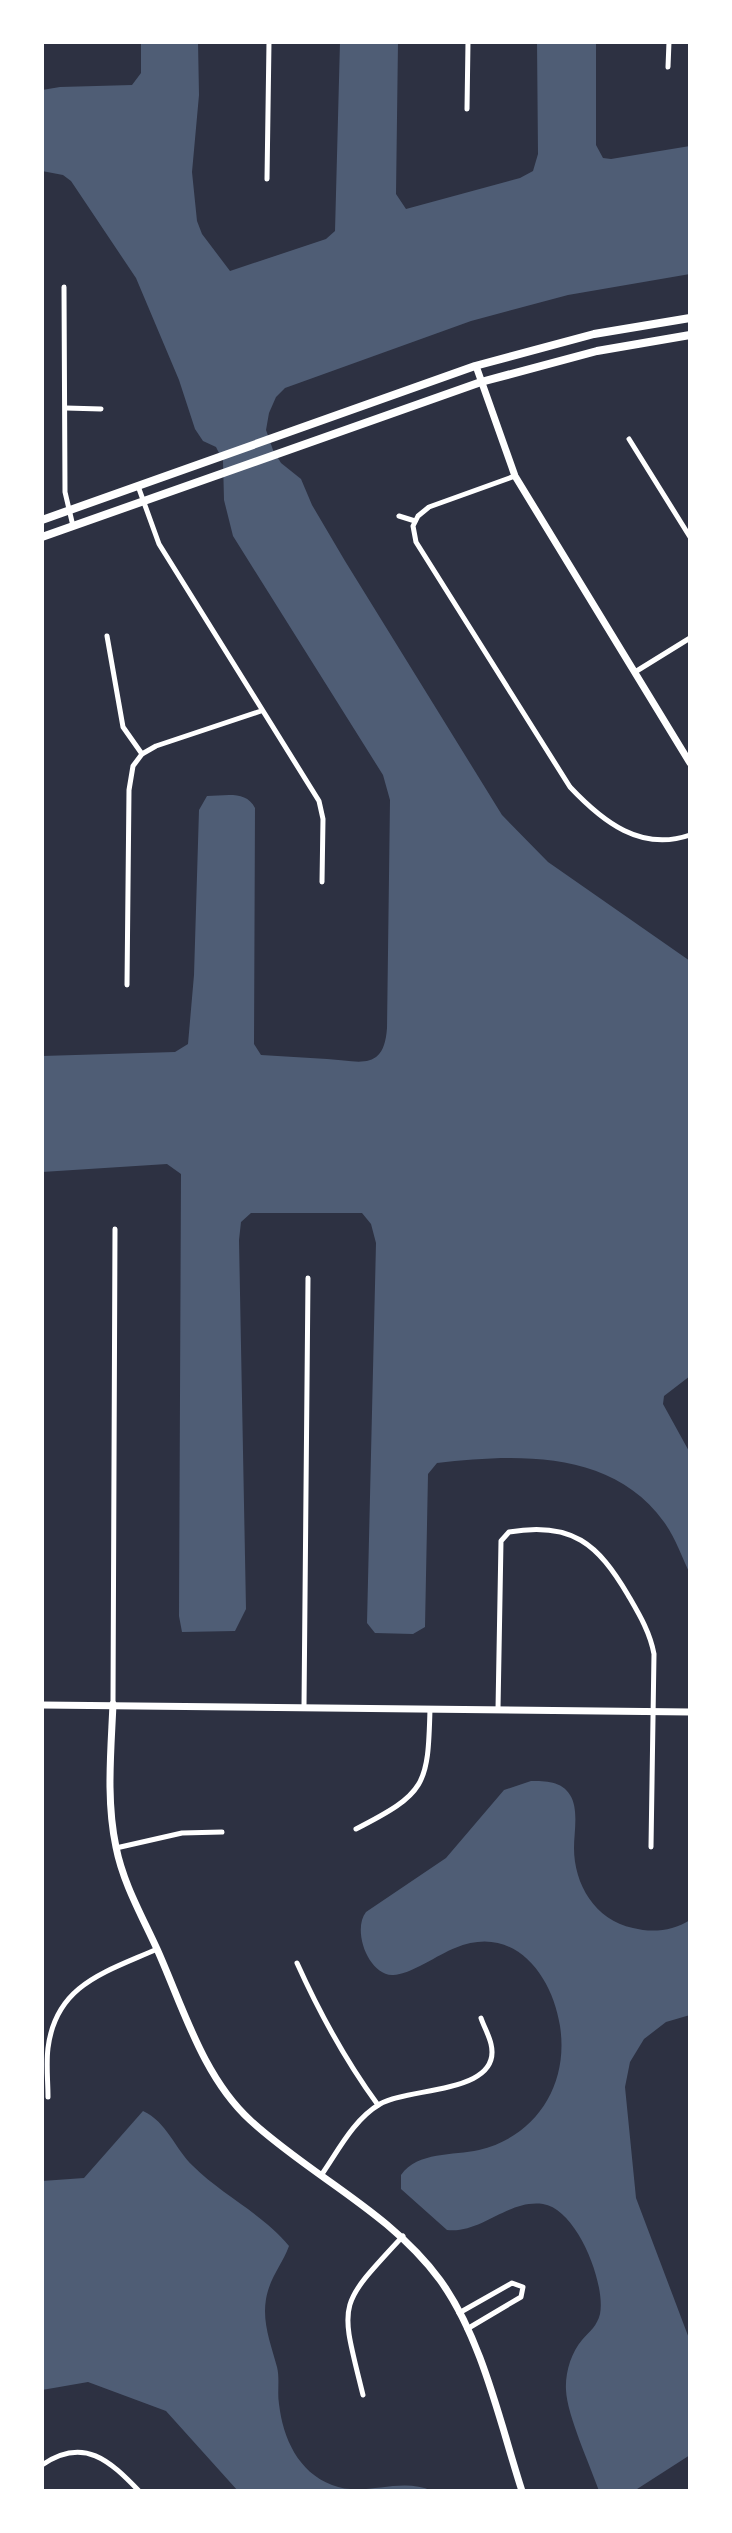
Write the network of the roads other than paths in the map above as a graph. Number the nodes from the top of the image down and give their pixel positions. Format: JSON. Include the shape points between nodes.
{"nodes":[{"id":1,"x":269,"y":42,"type":"edge"},
{"id":2,"x":468,"y":42,"type":"edge"},
{"id":3,"x":669,"y":42,"type":"edge"},
{"id":4,"x":668,"y":67,"type":"dead end"},
{"id":5,"x":467,"y":108,"type":"dead end"},
{"id":6,"x":267,"y":179,"type":"dead end"},
{"id":7,"x":64,"y":287,"type":"dead end"},
{"id":8,"x":690,"y":318,"type":"edge"},
{"id":9,"x":690,"y":335,"type":"edge"},
{"id":10,"x":476,"y":366,"type":"junction"},
{"id":11,"x":481,"y":382,"type":"junction"},
{"id":12,"x":66,"y":408,"type":"junction"},
{"id":13,"x":101,"y":409,"type":"dead end"},
{"id":14,"x":629,"y":439,"type":"dead end"},
{"id":15,"x":514,"y":476,"type":"junction"},
{"id":16,"x":138,"y":486,"type":"junction"},
{"id":17,"x":143,"y":502,"type":"junction"},
{"id":18,"x":68,"y":511,"type":"junction"},
{"id":19,"x":399,"y":516,"type":"dead end"},
{"id":20,"x":42,"y":520,"type":"edge"},
{"id":21,"x":415,"y":521,"type":"junction"},
{"id":22,"x":73,"y":526,"type":"junction"},
{"id":23,"x":42,"y":537,"type":"edge"},
{"id":24,"x":690,"y":537,"type":"edge"},
{"id":25,"x":107,"y":636,"type":"dead end"},
{"id":26,"x":690,"y":638,"type":"edge"},
{"id":27,"x":635,"y":673,"type":"junction"},
{"id":28,"x":261,"y":711,"type":"junction"},
{"id":29,"x":142,"y":754,"type":"junction"},
{"id":30,"x":690,"y":763,"type":"edge"},
{"id":31,"x":690,"y":835,"type":"edge"},
{"id":32,"x":322,"y":882,"type":"dead end"},
{"id":33,"x":127,"y":985,"type":"dead end"},
{"id":34,"x":115,"y":1229,"type":"dead end"},
{"id":35,"x":308,"y":1278,"type":"dead end"},
{"id":36,"x":113,"y":1704,"type":"junction"},
{"id":37,"x":42,"y":1705,"type":"edge"},
{"id":38,"x":304,"y":1706,"type":"junction"},
{"id":39,"x":430,"y":1709,"type":"junction"},
{"id":40,"x":498,"y":1709,"type":"junction"},
{"id":41,"x":655,"y":1712,"type":"junction"},
{"id":42,"x":690,"y":1712,"type":"edge"},
{"id":43,"x":356,"y":1829,"type":"dead end"},
{"id":44,"x":222,"y":1832,"type":"dead end"},
{"id":45,"x":651,"y":1847,"type":"dead end"},
{"id":46,"x":116,"y":1848,"type":"junction"},
{"id":47,"x":157,"y":1949,"type":"junction"},
{"id":48,"x":297,"y":1963,"type":"dead end"},
{"id":49,"x":481,"y":2018,"type":"dead end"},
{"id":50,"x":48,"y":2097,"type":"dead end"},
{"id":51,"x":378,"y":2105,"type":"junction"},
{"id":52,"x":322,"y":2174,"type":"junction"},
{"id":53,"x":403,"y":2236,"type":"junction"},
{"id":54,"x":459,"y":2313,"type":"junction"},
{"id":55,"x":467,"y":2329,"type":"junction"},
{"id":56,"x":363,"y":2395,"type":"dead end"},
{"id":57,"x":42,"y":2465,"type":"edge"},
{"id":58,"x":139,"y":2491,"type":"edge"},
{"id":59,"x":522,"y":2491,"type":"edge"}],
"edges":[{"from":1,"to":6,"type":"street"},
{"from":2,"to":5,"type":"street"},
{"from":3,"to":4,"type":"street"},
{"from":7,"to":12,"type":"street"},
{"from":8,"to":10,"type":"main road","via":[[594,334]]},
{"from":9,"to":11,"type":"main road","via":[[597,351]]},
{"from":10,"to":11,"type":"street"},
{"from":10,"to":16,"type":"main road"},
{"from":11,"to":15,"type":"street"},
{"from":11,"to":17,"type":"main road"},
{"from":12,"to":13,"type":"street"},
{"from":12,"to":18,"type":"street"},
{"from":14,"to":24,"type":"street"},
{"from":15,"to":21,"type":"street","via":[[429,507]]},
{"from":15,"to":27,"type":"street"},
{"from":16,"to":17,"type":"street"},
{"from":16,"to":18,"type":"main road"},
{"from":17,"to":22,"type":"main road"},
{"from":17,"to":28,"type":"street","via":[[159,544]]},
{"from":18,"to":20,"type":"main road"},
{"from":18,"to":22,"type":"street"},
{"from":19,"to":21,"type":"street"},
{"from":21,"to":31,"type":"street","via":[[416,542],[570,787],[600,815],[635,837],[663,841]]},
{"from":22,"to":23,"type":"main road"},
{"from":25,"to":29,"type":"street","via":[[123,727]]},
{"from":26,"to":27,"type":"street"},
{"from":27,"to":30,"type":"street"},
{"from":28,"to":29,"type":"street"},
{"from":28,"to":32,"type":"street","via":[[319,801]]},
{"from":29,"to":33,"type":"street","via":[[133,766],[129,790]]},
{"from":34,"to":36,"type":"street"},
{"from":35,"to":38,"type":"street"},
{"from":36,"to":37,"type":"street"},
{"from":36,"to":38,"type":"street"},
{"from":36,"to":46,"type":"street","via":[[110,1809]]},
{"from":38,"to":39,"type":"street"},
{"from":39,"to":40,"type":"street"},
{"from":39,"to":43,"type":"street","via":[[428,1760],[421,1782],[406,1802]]},
{"from":40,"to":41,"type":"street"},
{"from":40,"to":41,"type":"street","via":[[501,1541],[509,1532],[547,1530],[586,1542],[614,1570],[652,1642]]},
{"from":41,"to":42,"type":"street"},
{"from":41,"to":45,"type":"street"},
{"from":44,"to":46,"type":"street","via":[[182,1833]]},
{"from":46,"to":47,"type":"street"},
{"from":47,"to":50,"type":"street","via":[[90,1979],[69,1996],[56,2017],[48,2048]]},
{"from":47,"to":52,"type":"street","via":[[205,2057],[231,2099],[260,2129]]},
{"from":48,"to":51,"type":"street","via":[[347,2063]]},
{"from":49,"to":51,"type":"street","via":[[492,2046],[488,2067],[473,2081],[401,2094]]},
{"from":51,"to":52,"type":"street","via":[[359,2121]]},
{"from":52,"to":53,"type":"street"},
{"from":53,"to":54,"type":"street","via":[[442,2283]]},
{"from":53,"to":56,"type":"street","via":[[361,2281],[348,2308],[347,2336]]},
{"from":54,"to":55,"type":"street"},
{"from":54,"to":55,"type":"street","via":[[512,2283],[523,2287],[519,2299]]},
{"from":55,"to":59,"type":"street"},
{"from":57,"to":58,"type":"street","via":[[62,2454],[95,2455],[113,2464]]}]}
